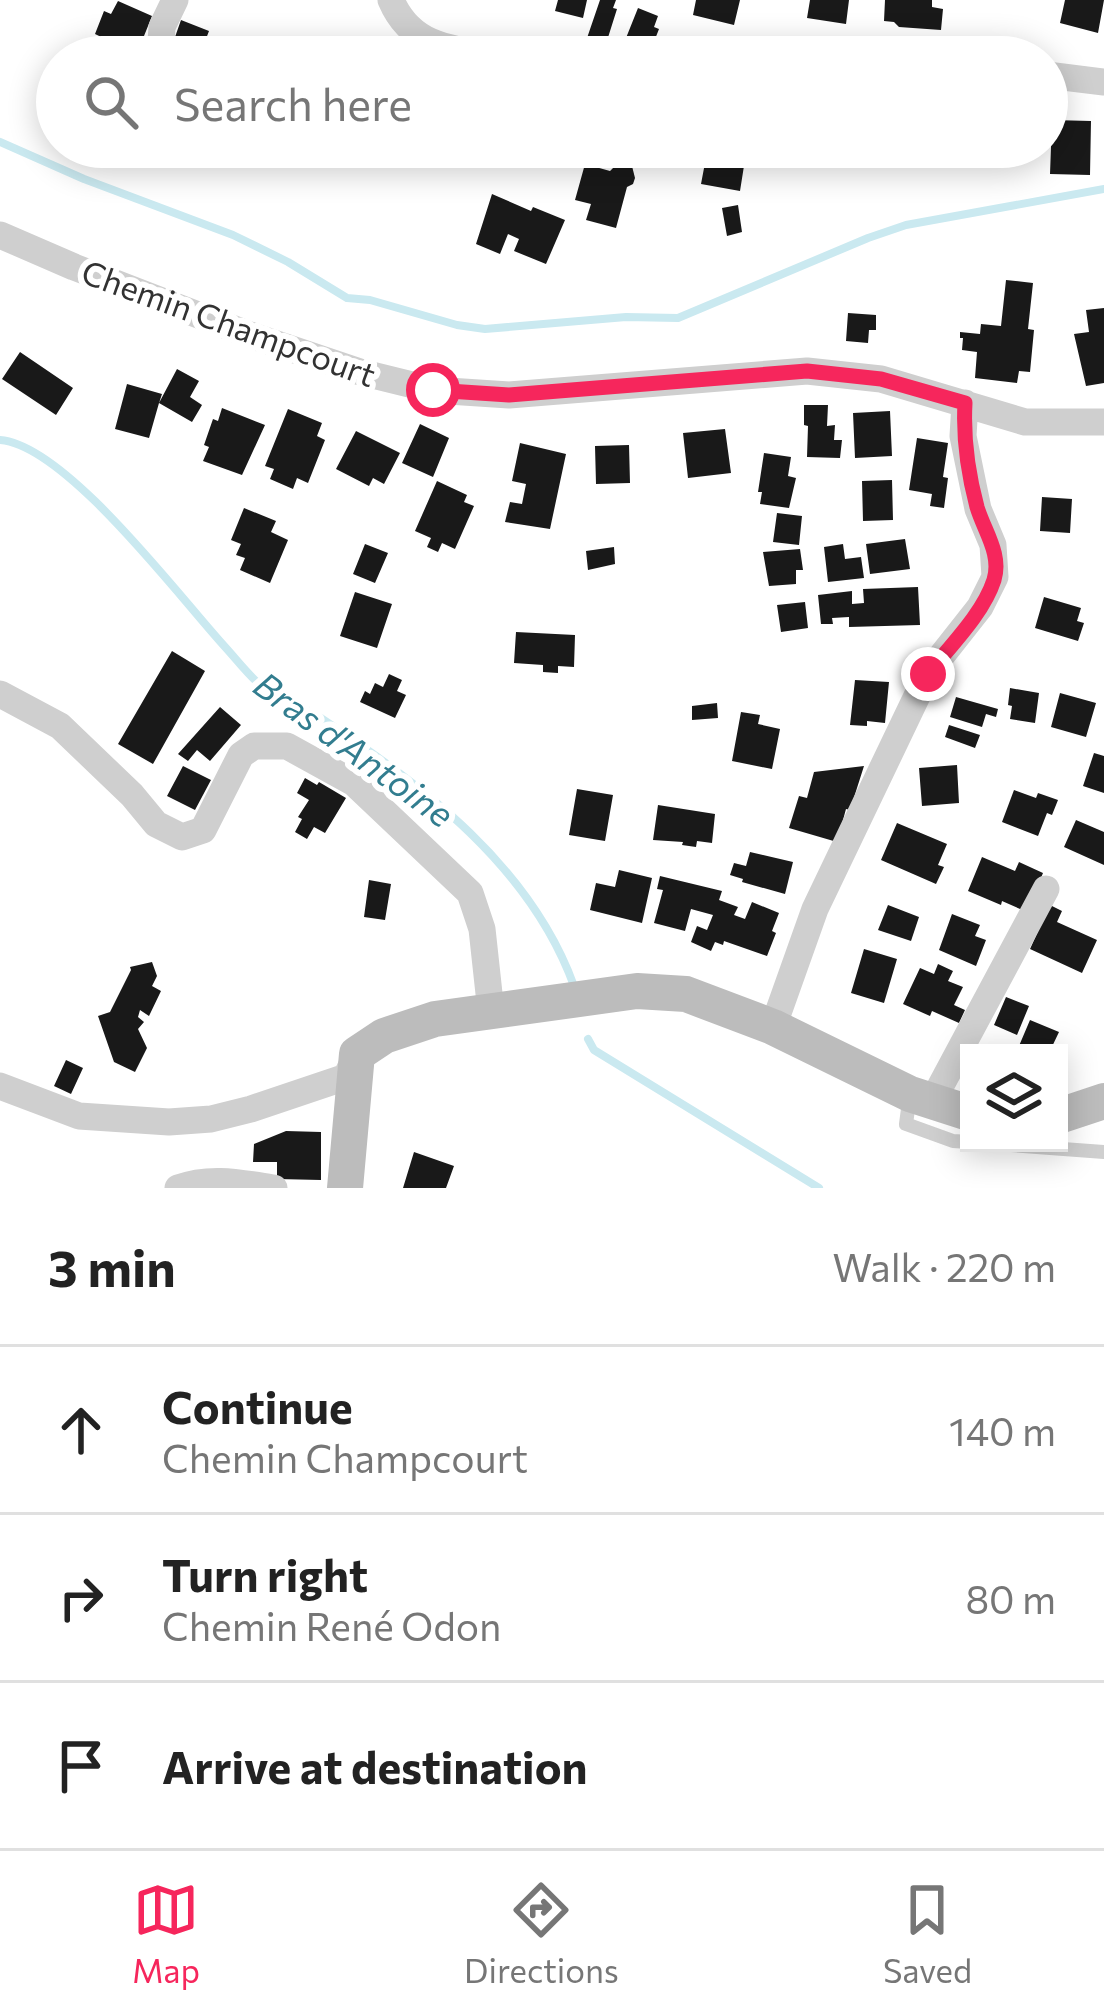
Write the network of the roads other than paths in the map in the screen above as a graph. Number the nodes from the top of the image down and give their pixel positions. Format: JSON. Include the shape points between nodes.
{"nodes":[{"id":1,"x":175,"y":0,"type":"edge"},
{"id":2,"x":391,"y":0,"type":"edge"},
{"id":3,"x":161,"y":36,"type":"edge"},
{"id":4,"x":418,"y":36,"type":"edge"},
{"id":5,"x":1068,"y":78,"type":"edge"},
{"id":6,"x":1104,"y":82,"type":"edge"},
{"id":7,"x":0,"y":235,"type":"edge"},
{"id":8,"x":965,"y":403,"type":"junction"},
{"id":9,"x":1104,"y":422,"type":"edge"},
{"id":10,"x":0,"y":694,"type":"edge"},
{"id":11,"x":1046,"y":889,"type":"dead end"},
{"id":12,"x":491,"y":1012,"type":"junction"},
{"id":13,"x":773,"y":1027,"type":"junction"},
{"id":14,"x":357,"y":1054,"type":"junction"},
{"id":15,"x":0,"y":1085,"type":"edge"},
{"id":16,"x":921,"y":1098,"type":"junction"},
{"id":17,"x":1104,"y":1101,"type":"edge"},
{"id":18,"x":960,"y":1110,"type":"edge"},
{"id":19,"x":1068,"y":1113,"type":"edge"},
{"id":20,"x":960,"y":1141,"type":"edge"},
{"id":21,"x":1068,"y":1149,"type":"edge"},
{"id":22,"x":1104,"y":1152,"type":"edge"},
{"id":23,"x":178,"y":1188,"type":"edge"},
{"id":24,"x":274,"y":1188,"type":"edge"},
{"id":25,"x":345,"y":1188,"type":"edge"}],
"edges":[{"from":1,"to":3,"type":"street"},
{"from":2,"to":4,"type":"street"},
{"from":5,"to":6,"type":"street"},
{"from":7,"to":8,"type":"street","name":"Chemin Champcourt","via":[[250,335],[433,390],[509,395],[807,371],[881,379]]},
{"from":8,"to":9,"type":"street","name":"Chemin Champcourt","via":[[1025,422]]},
{"from":8,"to":13,"type":"street","via":[[963,436],[995,577],[928,674],[814,909]]},
{"from":10,"to":12,"type":"street","via":[[60,726],[156,824],[182,837],[203,830],[241,755],[254,746],[287,746],[354,783],[470,893]]},
{"from":11,"to":16,"type":"street"},
{"from":12,"to":13,"type":"main road","via":[[637,991],[686,994]]},
{"from":12,"to":14,"type":"main road","via":[[436,1019]]},
{"from":13,"to":16,"type":"main road"},
{"from":14,"to":15,"type":"street","via":[[346,1077],[250,1109],[169,1122],[79,1117]]},
{"from":14,"to":25,"type":"main road"},
{"from":16,"to":18,"type":"main road"},
{"from":16,"to":20,"type":"lane","via":[[906,1124]]},
{"from":17,"to":19,"type":"main road"},
{"from":21,"to":22,"type":"lane"},
{"from":23,"to":24,"type":"street","via":[[217,1180]]}]}
